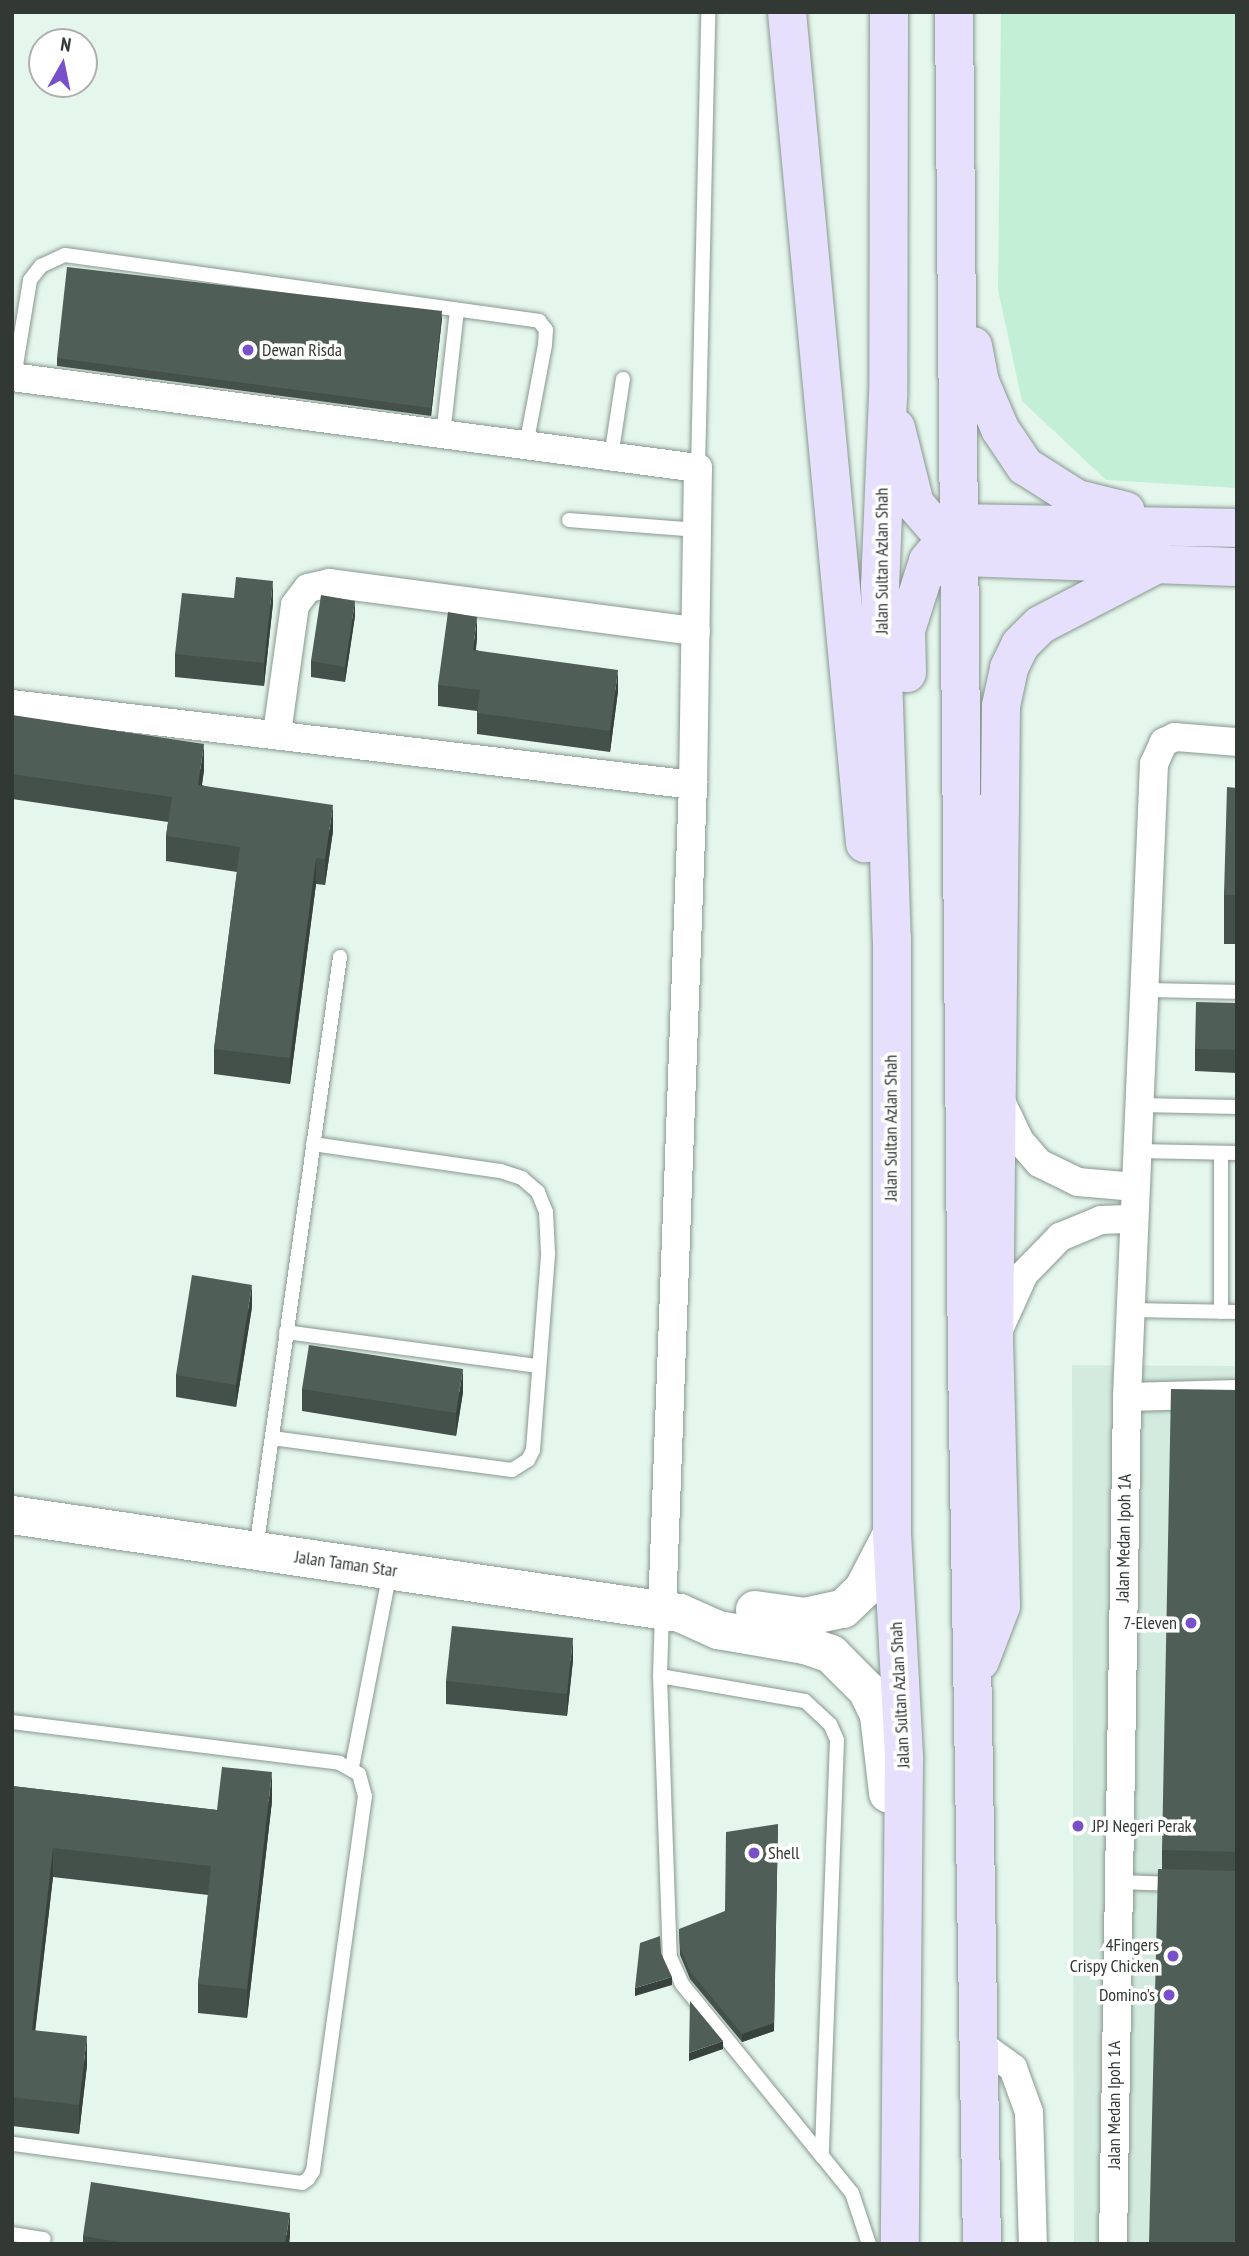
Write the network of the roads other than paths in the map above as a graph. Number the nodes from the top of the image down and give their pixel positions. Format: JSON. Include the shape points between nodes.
{"nodes":[{"id":1,"x":708,"y":12,"type":"edge"},
{"id":2,"x":786,"y":12,"type":"edge"},
{"id":3,"x":889,"y":12,"type":"edge"},
{"id":4,"x":954,"y":12,"type":"edge"},
{"id":5,"x":959,"y":279,"type":"junction"},
{"id":6,"x":457,"y":310,"type":"junction"},
{"id":7,"x":13,"y":377,"type":"edge"},
{"id":8,"x":623,"y":379,"type":"dead end"},
{"id":9,"x":888,"y":396,"type":"junction"},
{"id":10,"x":443,"y":435,"type":"junction"},
{"id":11,"x":526,"y":446,"type":"junction"},
{"id":12,"x":611,"y":457,"type":"junction"},
{"id":13,"x":698,"y":468,"type":"junction"},
{"id":14,"x":569,"y":520,"type":"dead end"},
{"id":15,"x":1188,"y":526,"type":"junction"},
{"id":16,"x":1237,"y":528,"type":"edge"},
{"id":17,"x":698,"y":530,"type":"junction"},
{"id":18,"x":955,"y":540,"type":"junction"},
{"id":19,"x":1161,"y":562,"type":"junction"},
{"id":20,"x":1237,"y":567,"type":"edge"},
{"id":21,"x":912,"y":611,"type":"junction"},
{"id":22,"x":961,"y":614,"type":"junction"},
{"id":23,"x":696,"y":631,"type":"junction"},
{"id":24,"x":12,"y":704,"type":"edge"},
{"id":25,"x":276,"y":733,"type":"junction"},
{"id":26,"x":1237,"y":742,"type":"edge"},
{"id":27,"x":693,"y":785,"type":"junction"},
{"id":28,"x":892,"y":939,"type":"junction"},
{"id":29,"x":340,"y":957,"type":"dead end"},
{"id":30,"x":1143,"y":990,"type":"junction"},
{"id":31,"x":1237,"y":992,"type":"edge"},
{"id":32,"x":995,"y":1088,"type":"junction"},
{"id":33,"x":1139,"y":1105,"type":"junction"},
{"id":34,"x":1237,"y":1107,"type":"edge"},
{"id":35,"x":313,"y":1144,"type":"junction"},
{"id":36,"x":1137,"y":1152,"type":"junction"},
{"id":37,"x":1221,"y":1153,"type":"junction"},
{"id":38,"x":1237,"y":1153,"type":"edge"},
{"id":39,"x":1136,"y":1186,"type":"junction"},
{"id":40,"x":1134,"y":1219,"type":"junction"},
{"id":41,"x":1131,"y":1310,"type":"junction"},
{"id":42,"x":1221,"y":1312,"type":"junction"},
{"id":43,"x":1237,"y":1312,"type":"edge"},
{"id":44,"x":286,"y":1332,"type":"junction"},
{"id":45,"x":993,"y":1344,"type":"junction"},
{"id":46,"x":539,"y":1366,"type":"junction"},
{"id":47,"x":1237,"y":1394,"type":"edge"},
{"id":48,"x":1127,"y":1397,"type":"junction"},
{"id":49,"x":272,"y":1438,"type":"junction"},
{"id":50,"x":12,"y":1515,"type":"edge"},
{"id":51,"x":892,"y":1534,"type":"junction"},
{"id":52,"x":256,"y":1550,"type":"junction"},
{"id":53,"x":390,"y":1570,"type":"junction"},
{"id":54,"x":671,"y":1611,"type":"junction"},
{"id":55,"x":660,"y":1676,"type":"junction"},
{"id":56,"x":973,"y":1679,"type":"junction"},
{"id":57,"x":12,"y":1722,"type":"edge"},
{"id":58,"x":352,"y":1767,"type":"junction"},
{"id":59,"x":905,"y":1859,"type":"junction"},
{"id":60,"x":1115,"y":1882,"type":"junction"},
{"id":61,"x":1196,"y":1884,"type":"edge"},
{"id":62,"x":980,"y":2044,"type":"junction"},
{"id":63,"x":12,"y":2144,"type":"edge"},
{"id":64,"x":822,"y":2157,"type":"junction"},
{"id":65,"x":12,"y":2234,"type":"edge"},
{"id":66,"x":44,"y":2239,"type":"dead end"},
{"id":67,"x":869,"y":2244,"type":"edge"},
{"id":68,"x":900,"y":2244,"type":"edge"},
{"id":69,"x":982,"y":2244,"type":"edge"},
{"id":70,"x":1032,"y":2244,"type":"edge"},
{"id":71,"x":1113,"y":2244,"type":"edge"}],
"edges":[{"from":1,"to":13,"type":"lane"},
{"from":2,"to":28,"type":"main road","via":[[867,866]]},
{"from":3,"to":9,"type":"main road","name":"Jalan Sultan Azlan Shah"},
{"from":4,"to":5,"type":"main road"},
{"from":5,"to":15,"type":"main road","via":[[980,382],[1000,429],[1025,466],[1077,499]]},
{"from":5,"to":18,"type":"main road"},
{"from":6,"to":7,"type":"lane","via":[[65,255],[41,265],[30,280]]},
{"from":6,"to":10,"type":"lane"},
{"from":6,"to":11,"type":"lane","via":[[539,321],[546,330]]},
{"from":7,"to":10,"type":"street"},
{"from":8,"to":12,"type":"lane"},
{"from":9,"to":18,"type":"main road","via":[[915,504]]},
{"from":9,"to":28,"type":"main road","name":"Jalan Sultan Azlan Shah","via":[[880,585]]},
{"from":10,"to":11,"type":"street"},
{"from":11,"to":12,"type":"street"},
{"from":12,"to":13,"type":"street"},
{"from":13,"to":17,"type":"street"},
{"from":14,"to":17,"type":"lane"},
{"from":15,"to":16,"type":"main road"},
{"from":15,"to":18,"type":"main road"},
{"from":17,"to":23,"type":"street"},
{"from":18,"to":19,"type":"main road"},
{"from":18,"to":21,"type":"main road","via":[[928,561]]},
{"from":18,"to":22,"type":"main road"},
{"from":19,"to":20,"type":"main road"},
{"from":19,"to":32,"type":"main road","via":[[1040,625],[1020,645],[1009,668],[1001,706]]},
{"from":21,"to":22,"type":"main road","via":[[927,601],[940,601]]},
{"from":21,"to":59,"type":"main road","via":[[906,630],[918,1620]]},
{"from":22,"to":56,"type":"main road"},
{"from":23,"to":25,"type":"street","via":[[329,583],[308,588],[295,605]]},
{"from":23,"to":27,"type":"street"},
{"from":24,"to":25,"type":"street"},
{"from":25,"to":27,"type":"street"},
{"from":26,"to":30,"type":"street","name":"Jalan Medan Ipoh 1A","via":[[1175,737],[1157,752]]},
{"from":27,"to":54,"type":"street"},
{"from":28,"to":51,"type":"main road","name":"Jalan Sultan Azlan Shah"},
{"from":29,"to":35,"type":"lane"},
{"from":30,"to":31,"type":"lane"},
{"from":30,"to":33,"type":"street","name":"Jalan Medan Ipoh 1A"},
{"from":32,"to":39,"type":"street","via":[[1020,1141],[1038,1163],[1078,1182]]},
{"from":32,"to":45,"type":"main road"},
{"from":33,"to":34,"type":"lane"},
{"from":33,"to":36,"type":"street","name":"Jalan Medan Ipoh 1A"},
{"from":35,"to":44,"type":"lane"},
{"from":35,"to":46,"type":"lane","via":[[500,1171],[522,1178],[538,1192],[546,1212],[548,1253]]},
{"from":36,"to":37,"type":"lane"},
{"from":36,"to":39,"type":"street","name":"Jalan Medan Ipoh 1A"},
{"from":37,"to":38,"type":"lane"},
{"from":37,"to":42,"type":"lane"},
{"from":39,"to":40,"type":"street","name":"Jalan Medan Ipoh 1A"},
{"from":40,"to":41,"type":"street","name":"Jalan Medan Ipoh 1A"},
{"from":40,"to":45,"type":"street","via":[[1079,1226],[1051,1245],[1013,1293]]},
{"from":41,"to":42,"type":"lane"},
{"from":41,"to":48,"type":"street","name":"Jalan Medan Ipoh 1A"},
{"from":42,"to":43,"type":"lane"},
{"from":44,"to":46,"type":"lane"},
{"from":44,"to":49,"type":"lane"},
{"from":45,"to":56,"type":"main road","via":[[1001,1605]]},
{"from":46,"to":49,"type":"lane","via":[[533,1450],[528,1460],[512,1470]]},
{"from":47,"to":48,"type":"street"},
{"from":48,"to":60,"type":"street","name":"Jalan Medan Ipoh 1A"},
{"from":49,"to":52,"type":"lane"},
{"from":50,"to":52,"type":"street","name":"Jalan Taman Star"},
{"from":51,"to":54,"type":"street","name":"Jalan Taman Star","via":[[863,1590],[830,1614],[804,1618],[723,1608]]},
{"from":51,"to":59,"type":"main road","name":"Jalan Sultan Azlan Shah"},
{"from":52,"to":53,"type":"street","name":"Jalan Taman Star"},
{"from":53,"to":54,"type":"street","name":"Jalan Taman Star"},
{"from":53,"to":58,"type":"lane"},
{"from":54,"to":55,"type":"lane"},
{"from":54,"to":59,"type":"street","name":"Jalan Taman Star","via":[[718,1630],[805,1644],[831,1654],[852,1670],[879,1714],[889,1814]]},
{"from":55,"to":64,"type":"lane","via":[[673,1967]]},
{"from":55,"to":64,"type":"lane","via":[[805,1701],[830,1724],[837,1740]]},
{"from":56,"to":62,"type":"main road"},
{"from":57,"to":58,"type":"lane"},
{"from":58,"to":63,"type":"lane","via":[[364,1784],[365,1796],[313,2171],[308,2179],[302,2183]]},
{"from":59,"to":68,"type":"main road","name":"Jalan Sultan Azlan Shah"},
{"from":60,"to":61,"type":"lane"},
{"from":60,"to":71,"type":"street","name":"Jalan Medan Ipoh 1A"},
{"from":62,"to":69,"type":"main road"},
{"from":62,"to":70,"type":"street","via":[[1013,2068],[1029,2112]]},
{"from":64,"to":67,"type":"lane","via":[[852,2193]]},
{"from":65,"to":66,"type":"lane"}]}
